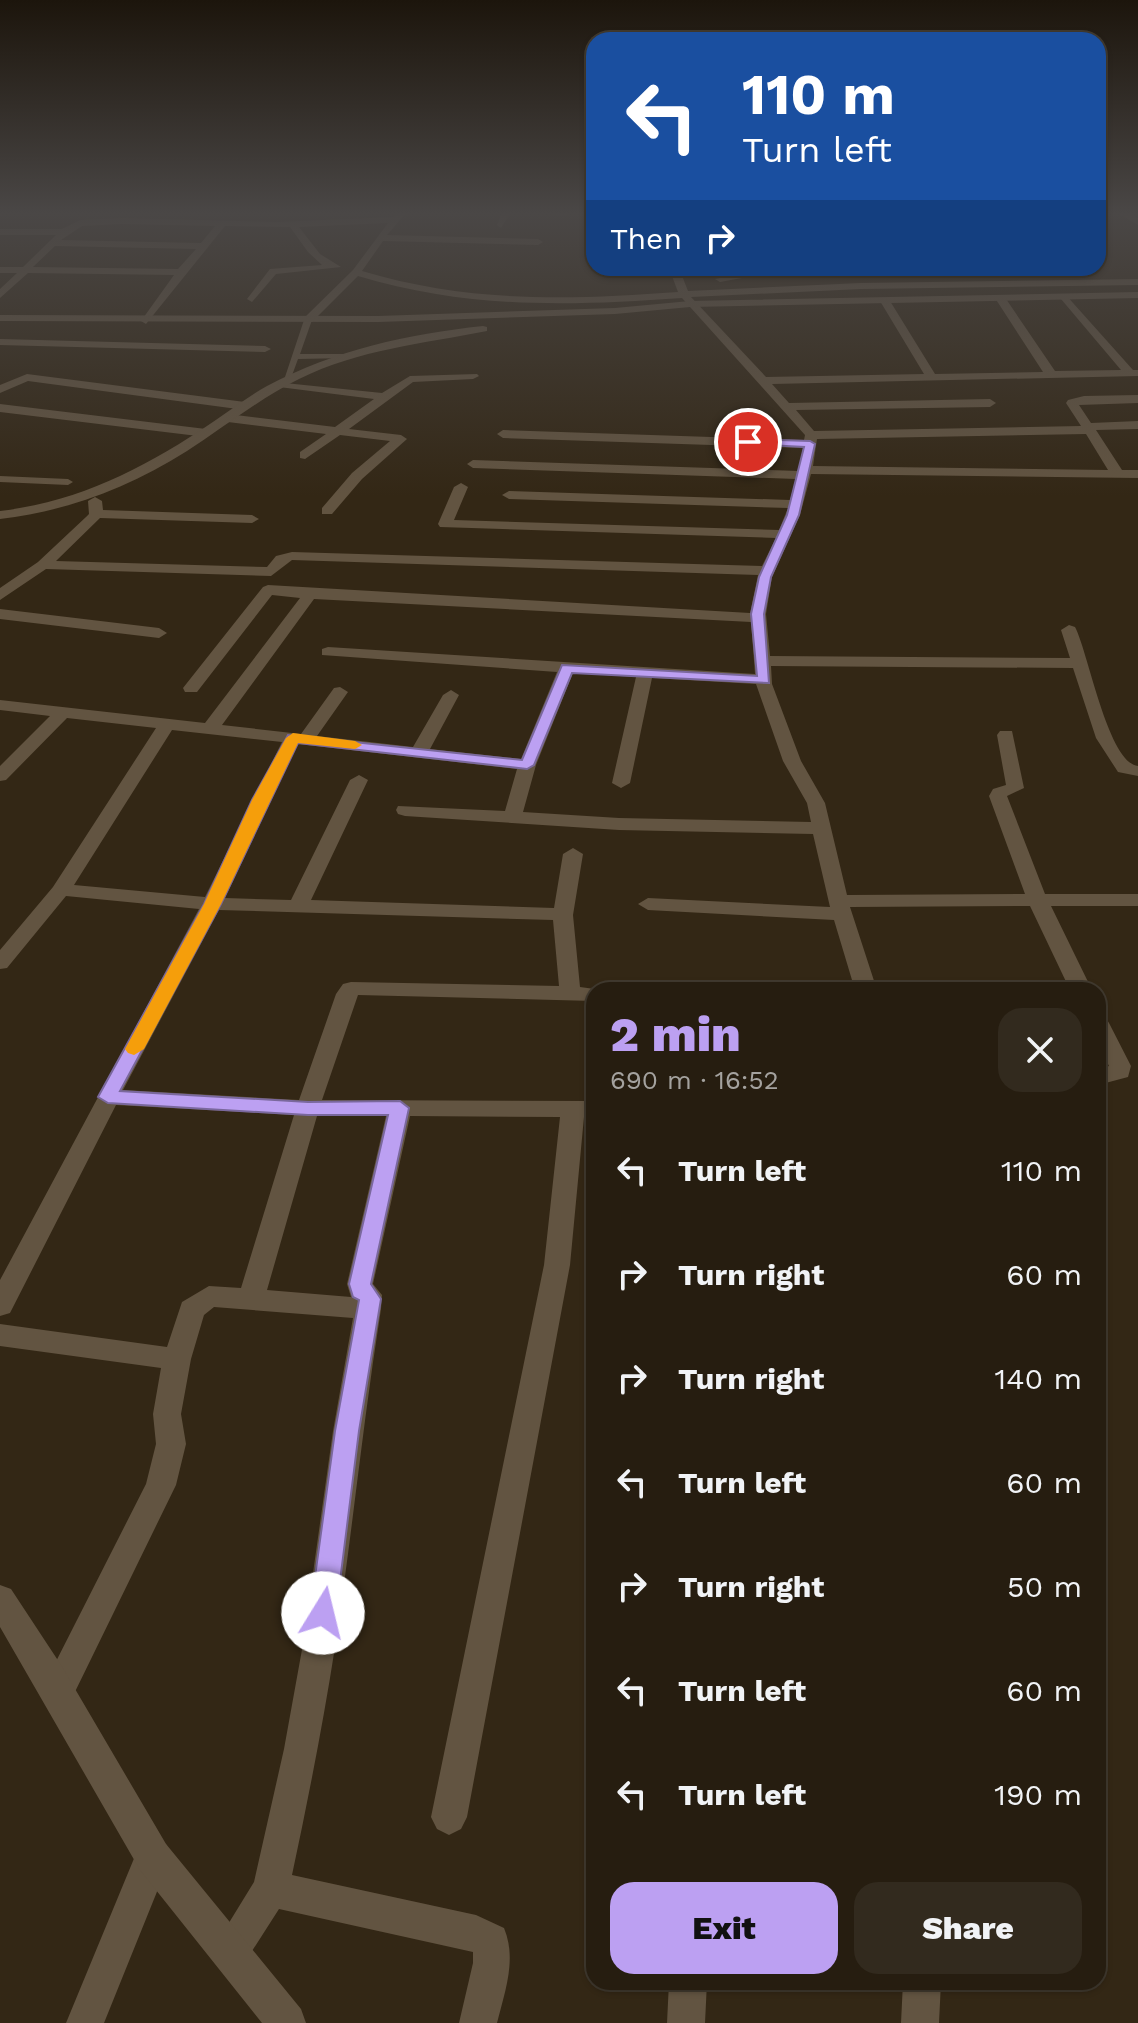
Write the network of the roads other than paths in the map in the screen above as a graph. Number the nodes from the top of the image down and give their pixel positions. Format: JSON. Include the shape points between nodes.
{"nodes":[{"id":1,"x":156,"y":306,"type":"edge"},
{"id":2,"x":322,"y":306,"type":"edge"},
{"id":3,"x":637,"y":306,"type":"edge"},
{"id":4,"x":696,"y":306,"type":"edge"},
{"id":5,"x":888,"y":306,"type":"edge"},
{"id":6,"x":1006,"y":306,"type":"edge"},
{"id":7,"x":1074,"y":306,"type":"edge"},
{"id":8,"x":615,"y":311,"type":"junction"},
{"id":9,"x":0,"y":318,"type":"edge"},
{"id":10,"x":21,"y":319,"type":"junction"},
{"id":11,"x":308,"y":320,"type":"junction"},
{"id":12,"x":146,"y":321,"type":"junction"},
{"id":13,"x":0,"y":336,"type":"edge"},
{"id":14,"x":0,"y":342,"type":"edge"},
{"id":15,"x":265,"y":349,"type":"dead end"},
{"id":16,"x":346,"y":356,"type":"junction"},
{"id":17,"x":294,"y":357,"type":"junction"},
{"id":18,"x":1050,"y":373,"type":"junction"},
{"id":19,"x":1134,"y":373,"type":"edge"},
{"id":20,"x":473,"y":376,"type":"dead end"},
{"id":21,"x":931,"y":377,"type":"junction"},
{"id":22,"x":973,"y":377,"type":"junction"},
{"id":23,"x":761,"y":381,"type":"junction"},
{"id":24,"x":283,"y":383,"type":"junction"},
{"id":25,"x":0,"y":389,"type":"edge"},
{"id":26,"x":383,"y":397,"type":"junction"},
{"id":27,"x":1138,"y":399,"type":"edge"},
{"id":28,"x":245,"y":406,"type":"junction"},
{"id":29,"x":787,"y":407,"type":"junction"},
{"id":30,"x":0,"y":408,"type":"edge"},
{"id":31,"x":1001,"y":417,"type":"junction"},
{"id":32,"x":228,"y":418,"type":"junction"},
{"id":33,"x":1138,"y":425,"type":"edge"},
{"id":34,"x":1088,"y":429,"type":"junction"},
{"id":35,"x":337,"y":431,"type":"junction"},
{"id":36,"x":206,"y":433,"type":"junction"},
{"id":37,"x":503,"y":434,"type":"dead end"},
{"id":38,"x":810,"y":439,"type":"junction"},
{"id":39,"x":305,"y":455,"type":"dead end"},
{"id":40,"x":473,"y":464,"type":"dead end"},
{"id":41,"x":805,"y":472,"type":"junction"},
{"id":42,"x":1117,"y":473,"type":"junction"},
{"id":43,"x":1138,"y":474,"type":"edge"},
{"id":44,"x":0,"y":479,"type":"edge"},
{"id":45,"x":68,"y":482,"type":"dead end"},
{"id":46,"x":461,"y":487,"type":"dead end"},
{"id":47,"x":509,"y":495,"type":"dead end"},
{"id":48,"x":93,"y":496,"type":"junction"},
{"id":49,"x":796,"y":504,"type":"junction"},
{"id":50,"x":327,"y":511,"type":"dead end"},
{"id":51,"x":96,"y":514,"type":"junction"},
{"id":52,"x":0,"y":515,"type":"edge"},
{"id":53,"x":252,"y":519,"type":"dead end"},
{"id":54,"x":785,"y":534,"type":"junction"},
{"id":55,"x":43,"y":565,"type":"junction"},
{"id":56,"x":769,"y":571,"type":"junction"},
{"id":57,"x":271,"y":572,"type":"junction"},
{"id":58,"x":268,"y":590,"type":"junction"},
{"id":59,"x":310,"y":594,"type":"junction"},
{"id":60,"x":0,"y":595,"type":"edge"},
{"id":61,"x":0,"y":614,"type":"edge"},
{"id":62,"x":758,"y":618,"type":"junction"},
{"id":63,"x":1069,"y":630,"type":"dead end"},
{"id":64,"x":159,"y":633,"type":"dead end"},
{"id":65,"x":328,"y":652,"type":"dead end"},
{"id":66,"x":762,"y":661,"type":"junction"},
{"id":67,"x":1081,"y":663,"type":"junction"},
{"id":68,"x":567,"y":668,"type":"junction"},
{"id":69,"x":645,"y":673,"type":"junction"},
{"id":70,"x":764,"y":680,"type":"junction"},
{"id":71,"x":191,"y":688,"type":"dead end"},
{"id":72,"x":340,"y":692,"type":"dead end"},
{"id":73,"x":451,"y":695,"type":"dead end"},
{"id":74,"x":0,"y":705,"type":"edge"},
{"id":75,"x":62,"y":713,"type":"junction"},
{"id":76,"x":166,"y":725,"type":"junction"},
{"id":77,"x":210,"y":729,"type":"junction"},
{"id":78,"x":1006,"y":735,"type":"dead end"},
{"id":79,"x":300,"y":738,"type":"junction"},
{"id":80,"x":419,"y":752,"type":"junction"},
{"id":81,"x":527,"y":765,"type":"junction"},
{"id":82,"x":1138,"y":771,"type":"edge"},
{"id":83,"x":0,"y":776,"type":"edge"},
{"id":84,"x":359,"y":780,"type":"dead end"},
{"id":85,"x":621,"y":783,"type":"dead end"},
{"id":86,"x":405,"y":810,"type":"dead end"},
{"id":87,"x":512,"y":819,"type":"junction"},
{"id":88,"x":822,"y":828,"type":"junction"},
{"id":89,"x":573,"y":854,"type":"dead end"},
{"id":90,"x":61,"y":890,"type":"junction"},
{"id":91,"x":1037,"y":899,"type":"junction"},
{"id":92,"x":1138,"y":900,"type":"edge"},
{"id":93,"x":212,"y":904,"type":"junction"},
{"id":94,"x":648,"y":904,"type":"dead end"},
{"id":95,"x":298,"y":906,"type":"junction"},
{"id":96,"x":840,"y":907,"type":"junction"},
{"id":97,"x":563,"y":915,"type":"junction"},
{"id":98,"x":0,"y":963,"type":"edge"},
{"id":99,"x":863,"y":982,"type":"edge"},
{"id":100,"x":1077,"y":982,"type":"edge"},
{"id":101,"x":570,"y":993,"type":"junction"},
{"id":102,"x":586,"y":994,"type":"edge"},
{"id":103,"x":1106,"y":1038,"type":"edge"},
{"id":104,"x":1106,"y":1075,"type":"edge"},
{"id":105,"x":108,"y":1097,"type":"junction"},
{"id":106,"x":308,"y":1108,"type":"junction"},
{"id":107,"x":400,"y":1108,"type":"junction"},
{"id":108,"x":583,"y":1108,"type":"edge"},
{"id":109,"x":251,"y":1300,"type":"junction"},
{"id":110,"x":0,"y":1306,"type":"edge"},
{"id":111,"x":368,"y":1309,"type":"junction"},
{"id":112,"x":0,"y":1335,"type":"edge"},
{"id":113,"x":177,"y":1359,"type":"junction"},
{"id":114,"x":2,"y":1611,"type":"edge"},
{"id":115,"x":58,"y":1691,"type":"junction"},
{"id":116,"x":449,"y":1817,"type":"dead end"},
{"id":117,"x":153,"y":1857,"type":"junction"},
{"id":118,"x":271,"y":1889,"type":"junction"},
{"id":119,"x":230,"y":1952,"type":"junction"},
{"id":120,"x":688,"y":1990,"type":"edge"},
{"id":121,"x":922,"y":1990,"type":"edge"},
{"id":122,"x":85,"y":2023,"type":"edge"},
{"id":123,"x":287,"y":2023,"type":"edge"},
{"id":124,"x":478,"y":2023,"type":"edge"},
{"id":125,"x":686,"y":2023,"type":"edge"},
{"id":126,"x":920,"y":2023,"type":"edge"}],
"edges":[{"from":1,"to":12,"type":"street"},
{"from":2,"to":11,"type":"street"},
{"from":3,"to":8,"type":"street"},
{"from":4,"to":23,"type":"street"},
{"from":5,"to":21,"type":"street"},
{"from":6,"to":18,"type":"street"},
{"from":7,"to":19,"type":"street"},
{"from":8,"to":11,"type":"street"},
{"from":8,"to":16,"type":"street","via":[[411,339]]},
{"from":9,"to":10,"type":"street"},
{"from":10,"to":12,"type":"street"},
{"from":10,"to":13,"type":"street"},
{"from":11,"to":12,"type":"street"},
{"from":11,"to":17,"type":"lane"},
{"from":14,"to":15,"type":"street"},
{"from":16,"to":17,"type":"lane"},
{"from":16,"to":24,"type":"street"},
{"from":17,"to":24,"type":"lane"},
{"from":18,"to":19,"type":"street"},
{"from":18,"to":22,"type":"street"},
{"from":20,"to":26,"type":"street","via":[[414,377]]},
{"from":21,"to":22,"type":"street"},
{"from":21,"to":23,"type":"street"},
{"from":22,"to":31,"type":"street"},
{"from":23,"to":29,"type":"street"},
{"from":24,"to":26,"type":"street"},
{"from":24,"to":28,"type":"street"},
{"from":25,"to":28,"type":"street","via":[[27,377]]},
{"from":26,"to":35,"type":"street"},
{"from":27,"to":34,"type":"street","via":[[1072,403]]},
{"from":28,"to":32,"type":"street"},
{"from":29,"to":31,"type":"street"},
{"from":29,"to":38,"type":"street"},
{"from":30,"to":36,"type":"street"},
{"from":31,"to":34,"type":"street"},
{"from":31,"to":38,"type":"street"},
{"from":32,"to":35,"type":"street"},
{"from":32,"to":36,"type":"street"},
{"from":33,"to":34,"type":"street"},
{"from":34,"to":42,"type":"street"},
{"from":35,"to":39,"type":"street"},
{"from":35,"to":50,"type":"street","via":[[401,439],[357,476]]},
{"from":36,"to":48,"type":"street","via":[[146,473]]},
{"from":37,"to":38,"type":"street"},
{"from":38,"to":41,"type":"street"},
{"from":40,"to":41,"type":"street"},
{"from":41,"to":42,"type":"street"},
{"from":41,"to":49,"type":"street"},
{"from":42,"to":43,"type":"street"},
{"from":44,"to":45,"type":"lane"},
{"from":46,"to":54,"type":"street","via":[[445,524]]},
{"from":47,"to":49,"type":"street"},
{"from":48,"to":51,"type":"street"},
{"from":48,"to":52,"type":"street","via":[[36,513]]},
{"from":49,"to":54,"type":"street"},
{"from":51,"to":53,"type":"street"},
{"from":51,"to":55,"type":"street"},
{"from":54,"to":56,"type":"street"},
{"from":55,"to":57,"type":"street"},
{"from":55,"to":60,"type":"street"},
{"from":56,"to":57,"type":"street","via":[[292,556],[281,559]]},
{"from":56,"to":62,"type":"street"},
{"from":57,"to":58,"type":"street","via":[[278,576]]},
{"from":58,"to":59,"type":"street"},
{"from":58,"to":71,"type":"street"},
{"from":59,"to":62,"type":"street"},
{"from":59,"to":77,"type":"street"},
{"from":61,"to":64,"type":"street"},
{"from":62,"to":66,"type":"street"},
{"from":63,"to":67,"type":"street"},
{"from":65,"to":68,"type":"street"},
{"from":66,"to":67,"type":"street"},
{"from":66,"to":70,"type":"street"},
{"from":67,"to":82,"type":"street","via":[[1120,764]]},
{"from":68,"to":69,"type":"street"},
{"from":68,"to":81,"type":"street"},
{"from":69,"to":70,"type":"street"},
{"from":69,"to":85,"type":"street"},
{"from":70,"to":88,"type":"street"},
{"from":72,"to":79,"type":"street"},
{"from":73,"to":80,"type":"street"},
{"from":74,"to":75,"type":"street"},
{"from":75,"to":76,"type":"street"},
{"from":75,"to":83,"type":"street"},
{"from":76,"to":77,"type":"street"},
{"from":76,"to":90,"type":"street"},
{"from":77,"to":79,"type":"street"},
{"from":78,"to":91,"type":"street","via":[[1015,788],[998,796]]},
{"from":79,"to":80,"type":"street"},
{"from":79,"to":93,"type":"street","via":[[260,800]]},
{"from":80,"to":81,"type":"street"},
{"from":81,"to":87,"type":"street"},
{"from":84,"to":95,"type":"street"},
{"from":86,"to":87,"type":"street"},
{"from":87,"to":88,"type":"street"},
{"from":88,"to":96,"type":"street"},
{"from":89,"to":97,"type":"street"},
{"from":90,"to":93,"type":"street"},
{"from":90,"to":98,"type":"street"},
{"from":91,"to":92,"type":"street"},
{"from":91,"to":96,"type":"street"},
{"from":91,"to":100,"type":"street"},
{"from":93,"to":95,"type":"street"},
{"from":93,"to":105,"type":"street"},
{"from":94,"to":96,"type":"street"},
{"from":95,"to":97,"type":"street"},
{"from":96,"to":99,"type":"street"},
{"from":97,"to":101,"type":"street"},
{"from":101,"to":102,"type":"street"},
{"from":101,"to":106,"type":"street","via":[[351,989]]},
{"from":103,"to":104,"type":"street","via":[[1120,1072]]},
{"from":105,"to":106,"type":"street"},
{"from":105,"to":110,"type":"street"},
{"from":106,"to":107,"type":"street"},
{"from":106,"to":109,"type":"street"},
{"from":107,"to":108,"type":"street"},
{"from":107,"to":111,"type":"street","via":[[360,1284],[369,1295]]},
{"from":108,"to":116,"type":"street"},
{"from":109,"to":111,"type":"street"},
{"from":109,"to":113,"type":"street","via":[[209,1296],[200,1301],[192,1309]]},
{"from":111,"to":118,"type":"street","via":[[319,1644]]},
{"from":112,"to":113,"type":"street"},
{"from":113,"to":115,"type":"street","via":[[167,1414],[171,1444],[161,1485]]},
{"from":114,"to":115,"type":"street"},
{"from":115,"to":117,"type":"street"},
{"from":117,"to":119,"type":"street"},
{"from":117,"to":122,"type":"street"},
{"from":118,"to":119,"type":"street"},
{"from":118,"to":124,"type":"street","via":[[491,1941],[492,1963]]},
{"from":119,"to":123,"type":"street"},
{"from":120,"to":125,"type":"street"},
{"from":121,"to":126,"type":"street"}]}
